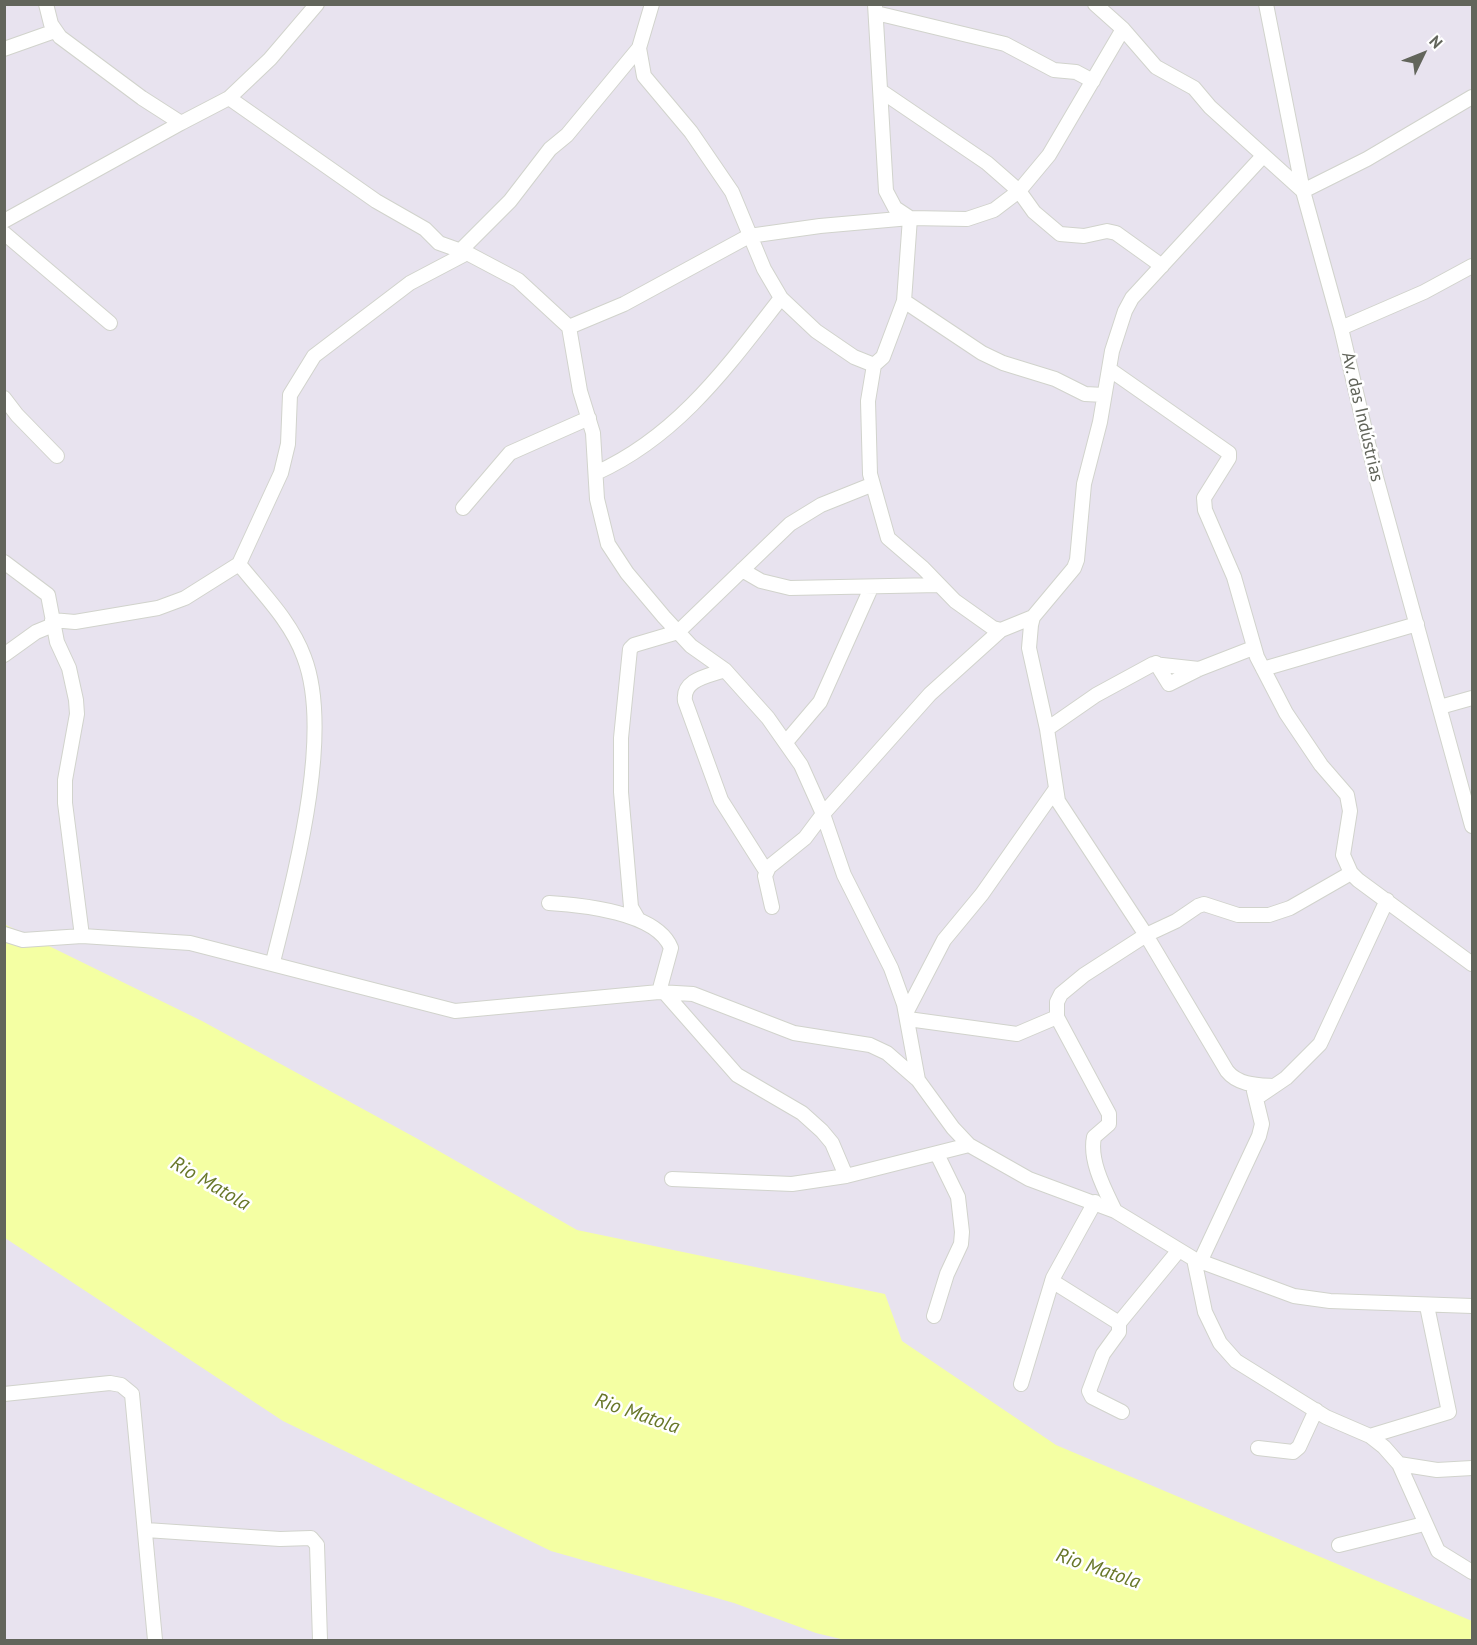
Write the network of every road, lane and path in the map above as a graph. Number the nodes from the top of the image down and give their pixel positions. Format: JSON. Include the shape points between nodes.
{"nodes":[{"id":1,"x":46,"y":4,"type":"edge"},
{"id":2,"x":317,"y":4,"type":"edge"},
{"id":3,"x":652,"y":4,"type":"edge"},
{"id":4,"x":1095,"y":4,"type":"edge"},
{"id":5,"x":1266,"y":4,"type":"edge"},
{"id":6,"x":875,"y":9,"type":"edge"},
{"id":7,"x":1123,"y":28,"type":"junction"},
{"id":8,"x":56,"y":31,"type":"junction"},
{"id":9,"x":639,"y":48,"type":"junction"},
{"id":10,"x":4,"y":49,"type":"edge"},
{"id":11,"x":626,"y":63,"type":"junction"},
{"id":12,"x":641,"y":66,"type":"junction"},
{"id":13,"x":1093,"y":81,"type":"junction"},
{"id":14,"x":881,"y":91,"type":"junction"},
{"id":15,"x":1473,"y":97,"type":"edge"},
{"id":16,"x":229,"y":98,"type":"junction"},
{"id":17,"x":181,"y":123,"type":"junction"},
{"id":18,"x":1263,"y":156,"type":"junction"},
{"id":19,"x":1019,"y":191,"type":"junction"},
{"id":20,"x":1303,"y":191,"type":"junction"},
{"id":21,"x":910,"y":218,"type":"junction"},
{"id":22,"x":4,"y":221,"type":"edge"},
{"id":23,"x":4,"y":233,"type":"edge"},
{"id":24,"x":749,"y":236,"type":"junction"},
{"id":25,"x":463,"y":252,"type":"junction"},
{"id":26,"x":1162,"y":266,"type":"junction"},
{"id":27,"x":1473,"y":266,"type":"edge"},
{"id":28,"x":781,"y":298,"type":"junction"},
{"id":29,"x":904,"y":301,"type":"junction"},
{"id":30,"x":110,"y":323,"type":"dead end"},
{"id":31,"x":569,"y":327,"type":"junction"},
{"id":32,"x":1341,"y":328,"type":"junction"},
{"id":33,"x":874,"y":365,"type":"junction"},
{"id":34,"x":1109,"y":369,"type":"junction"},
{"id":35,"x":1104,"y":395,"type":"junction"},
{"id":36,"x":4,"y":398,"type":"edge"},
{"id":37,"x":589,"y":418,"type":"junction"},
{"id":38,"x":57,"y":456,"type":"dead end"},
{"id":39,"x":596,"y":473,"type":"junction"},
{"id":40,"x":871,"y":485,"type":"junction"},
{"id":41,"x":463,"y":508,"type":"dead end"},
{"id":42,"x":4,"y":562,"type":"edge"},
{"id":43,"x":239,"y":564,"type":"junction"},
{"id":44,"x":742,"y":570,"type":"junction"},
{"id":45,"x":939,"y":585,"type":"junction"},
{"id":46,"x":871,"y":588,"type":"junction"},
{"id":47,"x":1033,"y":617,"type":"junction"},
{"id":48,"x":53,"y":623,"type":"junction"},
{"id":49,"x":1417,"y":624,"type":"junction"},
{"id":50,"x":1001,"y":630,"type":"junction"},
{"id":51,"x":678,"y":632,"type":"junction"},
{"id":52,"x":1253,"y":648,"type":"junction"},
{"id":53,"x":4,"y":655,"type":"edge"},
{"id":54,"x":1263,"y":669,"type":"junction"},
{"id":55,"x":725,"y":670,"type":"junction"},
{"id":56,"x":1473,"y":698,"type":"edge"},
{"id":57,"x":1440,"y":707,"type":"junction"},
{"id":58,"x":1047,"y":729,"type":"junction"},
{"id":59,"x":786,"y":742,"type":"junction"},
{"id":60,"x":1055,"y":790,"type":"junction"},
{"id":61,"x":823,"y":814,"type":"junction"},
{"id":62,"x":1473,"y":826,"type":"edge"},
{"id":63,"x":766,"y":871,"type":"junction"},
{"id":64,"x":1351,"y":873,"type":"junction"},
{"id":65,"x":1387,"y":900,"type":"junction"},
{"id":66,"x":549,"y":903,"type":"dead end"},
{"id":67,"x":772,"y":907,"type":"dead end"},
{"id":68,"x":638,"y":919,"type":"junction"},
{"id":69,"x":4,"y":934,"type":"edge"},
{"id":70,"x":1146,"y":935,"type":"junction"},
{"id":71,"x":82,"y":936,"type":"junction"},
{"id":72,"x":273,"y":962,"type":"junction"},
{"id":73,"x":1473,"y":964,"type":"edge"},
{"id":74,"x":661,"y":992,"type":"junction"},
{"id":75,"x":907,"y":1016,"type":"junction"},
{"id":76,"x":1057,"y":1017,"type":"junction"},
{"id":77,"x":918,"y":1080,"type":"junction"},
{"id":78,"x":1249,"y":1084,"type":"junction"},
{"id":79,"x":1273,"y":1086,"type":"junction"},
{"id":80,"x":1258,"y":1097,"type":"junction"},
{"id":81,"x":969,"y":1145,"type":"junction"},
{"id":82,"x":937,"y":1154,"type":"junction"},
{"id":83,"x":846,"y":1176,"type":"junction"},
{"id":84,"x":672,"y":1179,"type":"dead end"},
{"id":85,"x":1095,"y":1202,"type":"junction"},
{"id":86,"x":1115,"y":1211,"type":"junction"},
{"id":87,"x":1179,"y":1250,"type":"junction"},
{"id":88,"x":1197,"y":1260,"type":"junction"},
{"id":89,"x":1052,"y":1281,"type":"junction"},
{"id":90,"x":1427,"y":1306,"type":"junction"},
{"id":91,"x":1473,"y":1306,"type":"edge"},
{"id":92,"x":934,"y":1316,"type":"dead end"},
{"id":93,"x":1119,"y":1323,"type":"junction"},
{"id":94,"x":1021,"y":1384,"type":"dead end"},
{"id":95,"x":4,"y":1394,"type":"edge"},
{"id":96,"x":1316,"y":1410,"type":"junction"},
{"id":97,"x":1122,"y":1412,"type":"dead end"},
{"id":98,"x":1370,"y":1436,"type":"junction"},
{"id":99,"x":1258,"y":1448,"type":"dead end"},
{"id":100,"x":1399,"y":1464,"type":"junction"},
{"id":101,"x":1473,"y":1468,"type":"edge"},
{"id":102,"x":1424,"y":1524,"type":"junction"},
{"id":103,"x":146,"y":1530,"type":"junction"},
{"id":104,"x":1339,"y":1545,"type":"dead end"},
{"id":105,"x":1472,"y":1571,"type":"edge"},
{"id":106,"x":155,"y":1641,"type":"edge"},
{"id":107,"x":320,"y":1641,"type":"edge"}],
"edges":[{"from":1,"to":8,"type":"street"},
{"from":2,"to":16,"type":"street","via":[[270,59]]},
{"from":3,"to":9,"type":"street"},
{"from":4,"to":7,"type":"street"},
{"from":5,"to":20,"type":"street","name":"Av. das Indústrias"},
{"from":6,"to":13,"type":"street","via":[[1005,44],[1054,70],[1076,72]]},
{"from":6,"to":14,"type":"street"},
{"from":7,"to":13,"type":"street"},
{"from":7,"to":18,"type":"street","via":[[1156,66],[1194,88]]},
{"from":8,"to":10,"type":"street"},
{"from":8,"to":17,"type":"street"},
{"from":9,"to":11,"type":"street"},
{"from":9,"to":12,"type":"street"},
{"from":11,"to":12,"type":"street"},
{"from":11,"to":25,"type":"street"},
{"from":12,"to":24,"type":"street","via":[[644,76],[691,132],[732,192]]},
{"from":13,"to":19,"type":"street","via":[[1064,134]]},
{"from":14,"to":19,"type":"street","via":[[987,163]]},
{"from":14,"to":21,"type":"street","via":[[886,191],[896,208]]},
{"from":15,"to":20,"type":"street"},
{"from":16,"to":17,"type":"street"},
{"from":16,"to":25,"type":"street","via":[[376,201],[425,229],[439,243]]},
{"from":17,"to":22,"type":"street"},
{"from":18,"to":20,"type":"street"},
{"from":18,"to":26,"type":"street"},
{"from":19,"to":21,"type":"street","via":[[982,216],[950,221]]},
{"from":19,"to":26,"type":"street","via":[[1034,212],[1060,234],[1116,233]]},
{"from":20,"to":32,"type":"street","name":"Av. das Indústrias"},
{"from":21,"to":24,"type":"street"},
{"from":21,"to":29,"type":"street"},
{"from":23,"to":30,"type":"street"},
{"from":24,"to":28,"type":"street"},
{"from":24,"to":31,"type":"street","via":[[624,304]]},
{"from":25,"to":31,"type":"street","via":[[518,280]]},
{"from":25,"to":43,"type":"street","via":[[410,283],[314,356],[290,395],[288,444],[281,473]]},
{"from":26,"to":34,"type":"street","via":[[1125,311]]},
{"from":27,"to":32,"type":"street"},
{"from":28,"to":33,"type":"street","via":[[816,331],[854,357]]},
{"from":28,"to":39,"type":"street","via":[[691,409],[651,443]]},
{"from":29,"to":33,"type":"street","via":[[883,357]]},
{"from":29,"to":35,"type":"street","via":[[1003,363],[1055,379],[1084,394]]},
{"from":31,"to":37,"type":"street"},
{"from":32,"to":49,"type":"street","name":"Av. das Indústrias","via":[[1376,477]]},
{"from":33,"to":40,"type":"street","via":[[868,401]]},
{"from":34,"to":35,"type":"street"},
{"from":34,"to":52,"type":"street","via":[[1229,453],[1204,504],[1234,577]]},
{"from":35,"to":47,"type":"street","via":[[1084,484],[1074,568]]},
{"from":36,"to":38,"type":"street"},
{"from":37,"to":39,"type":"street"},
{"from":37,"to":41,"type":"street","via":[[510,453]]},
{"from":39,"to":51,"type":"street","via":[[599,510],[608,544],[627,573]]},
{"from":40,"to":44,"type":"street","via":[[821,505],[790,524]]},
{"from":40,"to":45,"type":"street","via":[[888,538]]},
{"from":42,"to":48,"type":"street","via":[[48,595]]},
{"from":43,"to":48,"type":"street","via":[[185,598],[158,608]]},
{"from":43,"to":72,"type":"street","via":[[294,636],[313,694],[312,771]]},
{"from":44,"to":46,"type":"street","via":[[773,585]]},
{"from":44,"to":51,"type":"street"},
{"from":45,"to":46,"type":"street"},
{"from":45,"to":50,"type":"street","via":[[980,620]]},
{"from":46,"to":59,"type":"street","via":[[820,702]]},
{"from":47,"to":50,"type":"street"},
{"from":47,"to":58,"type":"street","via":[[1029,648]]},
{"from":48,"to":53,"type":"street"},
{"from":48,"to":71,"type":"street","via":[[76,700],[65,803]]},
{"from":49,"to":54,"type":"street"},
{"from":49,"to":57,"type":"street","name":"Av. das Indústrias"},
{"from":50,"to":61,"type":"street","via":[[930,694]]},
{"from":51,"to":55,"type":"street"},
{"from":51,"to":68,"type":"street","via":[[634,645],[628,654],[621,792],[631,907]]},
{"from":52,"to":54,"type":"street"},
{"from":52,"to":58,"type":"street","via":[[1169,684],[1156,663],[1096,695]]},
{"from":54,"to":64,"type":"street","via":[[1321,765],[1347,795],[1350,811],[1343,855]]},
{"from":55,"to":59,"type":"street"},
{"from":55,"to":63,"type":"street","via":[[690,683],[685,691],[686,701],[725,808]]},
{"from":56,"to":57,"type":"street"},
{"from":57,"to":62,"type":"street","name":"Av. das Indústrias"},
{"from":58,"to":60,"type":"street"},
{"from":59,"to":61,"type":"street"},
{"from":60,"to":70,"type":"street","via":[[1060,806]]},
{"from":60,"to":75,"type":"street","via":[[982,894],[944,940]]},
{"from":61,"to":63,"type":"street","via":[[805,838]]},
{"from":61,"to":75,"type":"street","via":[[844,875],[891,968]]},
{"from":63,"to":67,"type":"street"},
{"from":64,"to":65,"type":"street"},
{"from":64,"to":70,"type":"street","via":[[1290,908],[1269,915],[1238,915],[1201,904]]},
{"from":65,"to":73,"type":"street"},
{"from":65,"to":79,"type":"street","via":[[1324,1037],[1298,1068]]},
{"from":66,"to":68,"type":"street","via":[[597,908]]},
{"from":68,"to":74,"type":"street","via":[[658,932],[671,948]]},
{"from":69,"to":71,"type":"street","via":[[23,940]]},
{"from":70,"to":76,"type":"street","via":[[1061,994]]},
{"from":70,"to":78,"type":"street","via":[[1227,1071],[1234,1079]]},
{"from":71,"to":72,"type":"street","via":[[190,943]]},
{"from":72,"to":74,"type":"street","via":[[455,1011]]},
{"from":74,"to":77,"type":"street","via":[[706,997],[794,1033],[870,1045],[887,1053]]},
{"from":74,"to":83,"type":"street","via":[[737,1075],[802,1113],[822,1131],[832,1143]]},
{"from":75,"to":76,"type":"street","via":[[1017,1034]]},
{"from":75,"to":77,"type":"street"},
{"from":76,"to":86,"type":"street","via":[[1109,1114],[1109,1124],[1094,1137],[1093,1146],[1097,1168]]},
{"from":77,"to":81,"type":"street"},
{"from":78,"to":79,"type":"street"},
{"from":78,"to":80,"type":"street"},
{"from":79,"to":80,"type":"street"},
{"from":80,"to":88,"type":"street","via":[[1262,1124],[1259,1136]]},
{"from":81,"to":82,"type":"street"},
{"from":81,"to":85,"type":"street","via":[[1029,1179]]},
{"from":82,"to":83,"type":"street"},
{"from":82,"to":92,"type":"street","via":[[958,1197],[962,1232]]},
{"from":83,"to":84,"type":"street","via":[[783,1185]]},
{"from":85,"to":86,"type":"street"},
{"from":85,"to":89,"type":"street"},
{"from":86,"to":87,"type":"street"},
{"from":87,"to":88,"type":"street"},
{"from":87,"to":93,"type":"street"},
{"from":88,"to":90,"type":"street","via":[[1294,1296]]},
{"from":88,"to":96,"type":"street","via":[[1205,1312],[1220,1343],[1236,1360]]},
{"from":89,"to":93,"type":"street"},
{"from":89,"to":94,"type":"street"},
{"from":90,"to":91,"type":"street"},
{"from":90,"to":98,"type":"street","via":[[1449,1412]]},
{"from":93,"to":97,"type":"street","via":[[1119,1332],[1103,1354],[1089,1391],[1092,1397]]},
{"from":95,"to":103,"type":"street","via":[[110,1383],[129,1389]]},
{"from":96,"to":98,"type":"street"},
{"from":96,"to":99,"type":"street","via":[[1293,1452]]},
{"from":98,"to":100,"type":"street"},
{"from":100,"to":101,"type":"street","via":[[1437,1470]]},
{"from":100,"to":102,"type":"street"},
{"from":102,"to":104,"type":"street"},
{"from":102,"to":105,"type":"street","via":[[1438,1551]]},
{"from":103,"to":106,"type":"street"},
{"from":103,"to":107,"type":"street","via":[[311,1538],[317,1545]]}]}
